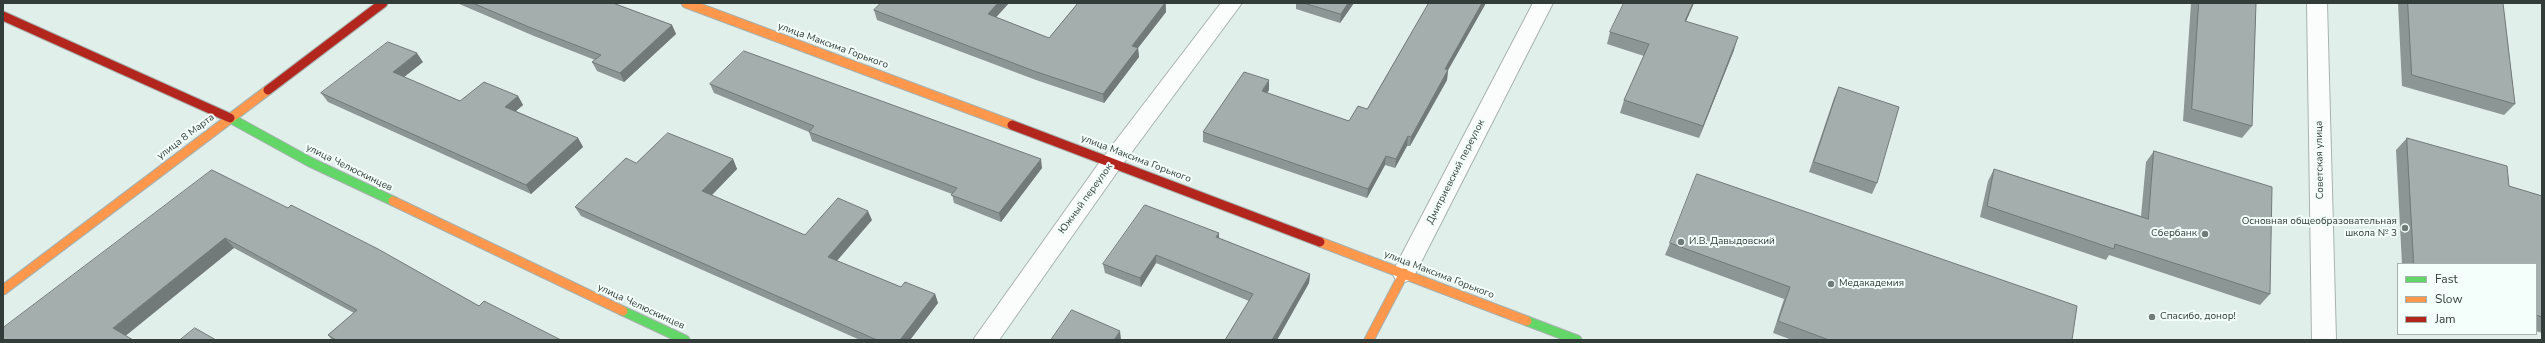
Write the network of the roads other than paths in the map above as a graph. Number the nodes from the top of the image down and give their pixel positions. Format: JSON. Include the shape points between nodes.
{"nodes":[{"id":1,"x":383,"y":3,"type":"edge"},
{"id":2,"x":686,"y":3,"type":"edge"},
{"id":3,"x":1232,"y":3,"type":"edge"},
{"id":4,"x":1543,"y":3,"type":"edge"},
{"id":5,"x":2317,"y":3,"type":"edge"},
{"id":6,"x":3,"y":16,"type":"edge"},
{"id":7,"x":230,"y":118,"type":"junction"},
{"id":8,"x":1112,"y":162,"type":"junction"},
{"id":9,"x":1404,"y":273,"type":"junction"},
{"id":10,"x":3,"y":290,"type":"edge"},
{"id":11,"x":684,"y":340,"type":"edge"},
{"id":12,"x":985,"y":340,"type":"edge"},
{"id":13,"x":1369,"y":340,"type":"edge"},
{"id":14,"x":1577,"y":340,"type":"edge"},
{"id":15,"x":2324,"y":340,"type":"edge"}],
"edges":[{"from":1,"to":7,"type":"main road","name":"улица 8 Марта"},
{"from":2,"to":8,"type":"main road","name":"улица Максима Горького"},
{"from":3,"to":8,"type":"street","name":"Южный переулок"},
{"from":4,"to":9,"type":"street","name":"Дмитриевский переулок"},
{"from":5,"to":15,"type":"street","name":"Советская улица"},
{"from":6,"to":7,"type":"main road","name":"улица Челюскинцев"},
{"from":7,"to":10,"type":"main road","name":"улица 8 Марта"},
{"from":7,"to":11,"type":"main road","name":"улица Челюскинцев","via":[[310,162]]},
{"from":8,"to":9,"type":"main road","name":"улица Максима Горького"},
{"from":8,"to":12,"type":"street","name":"Южный переулок"},
{"from":9,"to":13,"type":"main road","name":"Дмитриевский переулок"},
{"from":9,"to":14,"type":"main road","name":"улица Максима Горького"}]}
